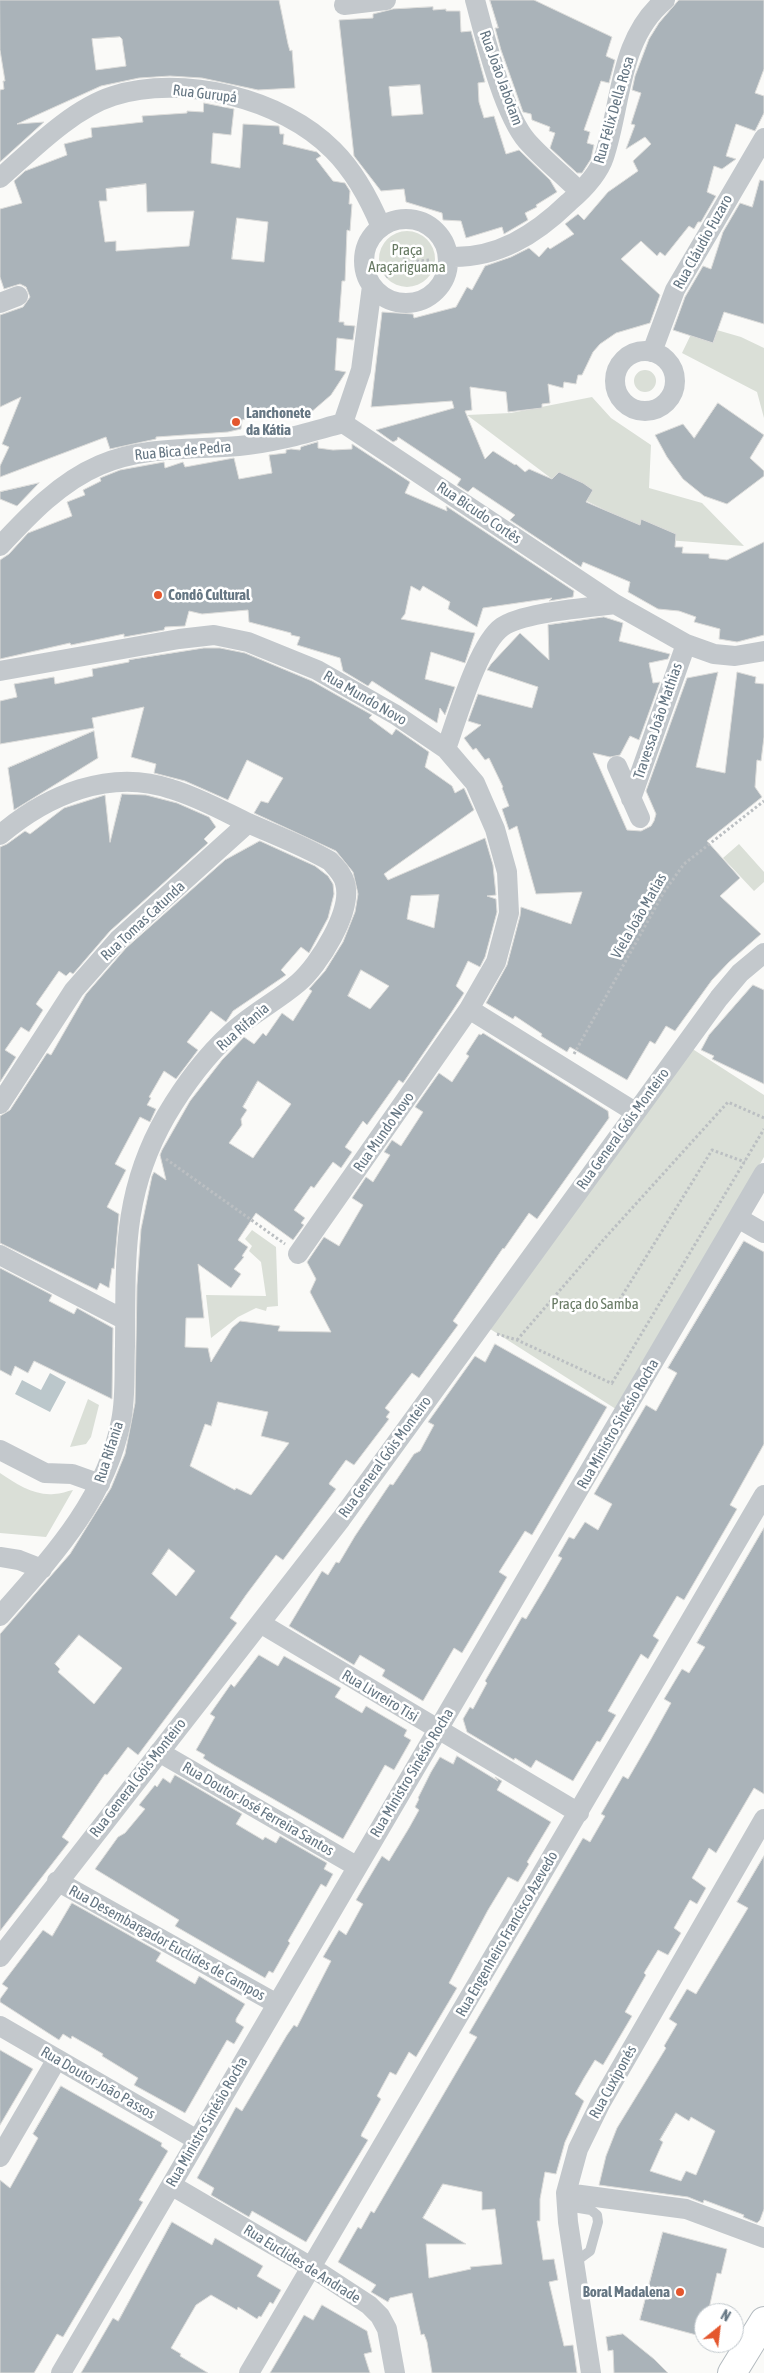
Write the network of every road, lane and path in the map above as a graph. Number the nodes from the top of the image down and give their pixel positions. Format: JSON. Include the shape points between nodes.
{"nodes":[{"id":1,"x":386,"y":0,"type":"edge"},
{"id":2,"x":475,"y":0,"type":"edge"},
{"id":3,"x":665,"y":0,"type":"edge"},
{"id":4,"x":344,"y":4,"type":"dead end"},
{"id":5,"x":764,"y":138,"type":"edge"},
{"id":6,"x":0,"y":178,"type":"edge"},
{"id":7,"x":580,"y":192,"type":"junction"},
{"id":8,"x":381,"y":227,"type":"junction"},
{"id":9,"x":448,"y":257,"type":"junction"},
{"id":10,"x":408,"y":262,"type":"junction"},
{"id":11,"x":372,"y":286,"type":"junction"},
{"id":12,"x":652,"y":352,"type":"dead end"},
{"id":13,"x":343,"y":422,"type":"junction"},
{"id":14,"x":0,"y":546,"type":"edge"},
{"id":15,"x":615,"y":604,"type":"junction"},
{"id":16,"x":686,"y":644,"type":"junction"},
{"id":17,"x":764,"y":652,"type":"edge"},
{"id":18,"x":0,"y":671,"type":"edge"},
{"id":19,"x":446,"y":748,"type":"junction"},
{"id":20,"x":617,"y":766,"type":"dead end"},
{"id":21,"x":631,"y":799,"type":"junction"},
{"id":22,"x":764,"y":801,"type":"edge"},
{"id":23,"x":640,"y":818,"type":"dead end"},
{"id":24,"x":248,"y":823,"type":"junction"},
{"id":25,"x":0,"y":834,"type":"edge"},
{"id":26,"x":764,"y":953,"type":"edge"},
{"id":27,"x":469,"y":1009,"type":"junction"},
{"id":28,"x":565,"y":1070,"type":"junction"},
{"id":29,"x":0,"y":1104,"type":"edge"},
{"id":30,"x":635,"y":1112,"type":"junction"},
{"id":31,"x":764,"y":1118,"type":"edge"},
{"id":32,"x":764,"y":1129,"type":"edge"},
{"id":33,"x":149,"y":1146,"type":"junction"},
{"id":34,"x":744,"y":1162,"type":"junction"},
{"id":35,"x":764,"y":1174,"type":"edge"},
{"id":36,"x":738,"y":1218,"type":"junction"},
{"id":37,"x":764,"y":1233,"type":"edge"},
{"id":38,"x":298,"y":1254,"type":"joint"},
{"id":39,"x":0,"y":1255,"type":"edge"},
{"id":40,"x":617,"y":1304,"type":"dead end"},
{"id":41,"x":125,"y":1320,"type":"junction"},
{"id":42,"x":478,"y":1328,"type":"junction"},
{"id":43,"x":517,"y":1340,"type":"junction"},
{"id":44,"x":612,"y":1383,"type":"junction"},
{"id":45,"x":634,"y":1399,"type":"junction"},
{"id":46,"x":0,"y":1450,"type":"edge"},
{"id":47,"x":100,"y":1484,"type":"junction"},
{"id":48,"x":764,"y":1495,"type":"edge"},
{"id":49,"x":0,"y":1557,"type":"edge"},
{"id":50,"x":42,"y":1569,"type":"junction"},
{"id":51,"x":0,"y":1616,"type":"edge"},
{"id":52,"x":260,"y":1623,"type":"junction"},
{"id":53,"x":437,"y":1730,"type":"junction"},
{"id":54,"x":159,"y":1752,"type":"junction"},
{"id":55,"x":578,"y":1812,"type":"junction"},
{"id":56,"x":764,"y":1819,"type":"edge"},
{"id":57,"x":356,"y":1866,"type":"junction"},
{"id":58,"x":57,"y":1881,"type":"junction"},
{"id":59,"x":0,"y":1957,"type":"edge"},
{"id":60,"x":277,"y":2004,"type":"junction"},
{"id":61,"x":0,"y":2026,"type":"edge"},
{"id":62,"x":57,"y":2059,"type":"junction"},
{"id":63,"x":197,"y":2140,"type":"junction"},
{"id":64,"x":0,"y":2157,"type":"edge"},
{"id":65,"x":171,"y":2185,"type":"junction"},
{"id":66,"x":566,"y":2199,"type":"junction"},
{"id":67,"x":764,"y":2238,"type":"edge"},
{"id":68,"x":575,"y":2262,"type":"junction"},
{"id":69,"x":311,"y":2267,"type":"junction"},
{"id":70,"x":764,"y":2321,"type":"edge"},
{"id":71,"x":61,"y":2373,"type":"edge"},
{"id":72,"x":249,"y":2373,"type":"edge"},
{"id":73,"x":395,"y":2373,"type":"edge"},
{"id":74,"x":591,"y":2373,"type":"edge"},
{"id":75,"x":732,"y":2373,"type":"edge"}],
"edges":[{"from":1,"to":4,"type":"street"},
{"from":2,"to":7,"type":"street","name":"Rua João Jabotam","via":[[488,48],[516,124],[527,141]]},
{"from":3,"to":7,"type":"street","name":"Rua Félix Della Rosa","via":[[632,44],[603,159]]},
{"from":5,"to":12,"type":"street","name":"Rua Cláudio Fuzaro","via":[[675,290]]},
{"from":6,"to":8,"type":"street","name":"Rua Gurupá","via":[[86,107],[112,96],[139,90],[186,89],[233,95],[275,111],[332,148],[350,168],[370,200]]},
{"from":7,"to":9,"type":"street","name":"Rua Félix Della Rosa","via":[[547,223],[512,245],[467,258]]},
{"from":8,"to":9,"type":"street","via":[[398,220],[418,220],[439,234]]},
{"from":8,"to":10,"type":"path"},
{"from":8,"to":11,"type":"street","via":[[366,248],[365,268]]},
{"from":9,"to":10,"type":"path"},
{"from":9,"to":11,"type":"street","via":[[440,286],[428,297],[414,302],[398,302]]},
{"from":10,"to":11,"type":"path"},
{"from":11,"to":13,"type":"street","via":[[361,370]]},
{"from":13,"to":14,"type":"street","name":"Rua Bica de Pedra","via":[[291,438],[240,446],[136,453],[100,465],[65,484]]},
{"from":13,"to":15,"type":"street","name":"Rua Bicudo Cortês"},
{"from":15,"to":16,"type":"street"},
{"from":15,"to":19,"type":"street","via":[[522,618],[502,627],[489,640],[479,660]]},
{"from":16,"to":17,"type":"street","via":[[714,654],[736,656]]},
{"from":16,"to":21,"type":"street","name":"Travessa João Mathias"},
{"from":18,"to":19,"type":"street","name":"Rua Mundo Novo","via":[[214,634],[262,646],[317,670]]},
{"from":19,"to":27,"type":"street","name":"Rua Mundo Novo","via":[[475,783],[496,829],[507,872],[509,913],[503,941],[496,962]]},
{"from":20,"to":21,"type":"street","name":"Travessa João Mathias"},
{"from":21,"to":23,"type":"street","name":"Travessa João Mathias"},
{"from":22,"to":28,"type":"path","name":"Viela João Matias","via":[[684,864],[664,892]]},
{"from":24,"to":25,"type":"street","name":"Rua Rifania","via":[[172,789],[132,781],[77,788],[48,802]]},
{"from":24,"to":29,"type":"street","name":"Rua Tomas Catunda","via":[[118,940],[80,983]]},
{"from":24,"to":33,"type":"street","name":"Rua Rifania","via":[[330,861],[340,871],[345,883],[342,913],[315,964],[298,983],[231,1033],[198,1070]]},
{"from":26,"to":30,"type":"street","name":"Rua General Góis Monteiro","via":[[740,972]]},
{"from":27,"to":28,"type":"street"},
{"from":27,"to":38,"type":"street","name":"Rua Mundo Novo"},
{"from":28,"to":30,"type":"street"},
{"from":30,"to":42,"type":"street","name":"Rua General Góis Monteiro"},
{"from":31,"to":43,"type":"path","via":[[728,1102]]},
{"from":32,"to":34,"type":"path"},
{"from":33,"to":38,"type":"path"},
{"from":33,"to":41,"type":"street","name":"Rua Rifania","via":[[131,1207]]},
{"from":34,"to":40,"type":"path","via":[[712,1150]]},
{"from":34,"to":44,"type":"path"},
{"from":35,"to":36,"type":"street","name":"Rua Ministro Sinésio Rocha"},
{"from":36,"to":37,"type":"street"},
{"from":36,"to":45,"type":"street","name":"Rua Ministro Sinésio Rocha"},
{"from":39,"to":41,"type":"street"},
{"from":41,"to":47,"type":"street","name":"Rua Rifania","via":[[121,1420]]},
{"from":42,"to":43,"type":"path"},
{"from":42,"to":52,"type":"street","name":"Rua General Góis Monteiro","via":[[341,1519]]},
{"from":43,"to":44,"type":"path"},
{"from":44,"to":45,"type":"path"},
{"from":45,"to":53,"type":"street","name":"Rua Ministro Sinésio Rocha"},
{"from":46,"to":47,"type":"street","via":[[45,1473],[72,1474]]},
{"from":47,"to":50,"type":"street","name":"Rua Rifania","via":[[58,1550]]},
{"from":48,"to":55,"type":"street","name":"Rua Engenheiro Francisco Azevedo"},
{"from":49,"to":50,"type":"street"},
{"from":50,"to":51,"type":"street","name":"Rua Rifania"},
{"from":52,"to":53,"type":"street","name":"Rua Livreiro Tisi"},
{"from":52,"to":54,"type":"street","name":"Rua General Góis Monteiro"},
{"from":53,"to":55,"type":"street","name":"Rua Livreiro Tisi"},
{"from":53,"to":57,"type":"street","name":"Rua Ministro Sinésio Rocha"},
{"from":54,"to":57,"type":"street","name":"Rua Doutor José Ferreira Santos"},
{"from":54,"to":58,"type":"street","name":"Rua General Góis Monteiro"},
{"from":55,"to":69,"type":"street","name":"Rua Engenheiro Francisco Azevedo"},
{"from":56,"to":66,"type":"street","name":"Rua Cuxiponés","via":[[600,2104],[578,2149]]},
{"from":57,"to":60,"type":"street","name":"Rua Ministro Sinésio Rocha"},
{"from":58,"to":59,"type":"street","name":"Rua General Góis Monteiro"},
{"from":58,"to":60,"type":"street","name":"Rua Desembargador Euclides de Campos"},
{"from":60,"to":63,"type":"street","name":"Rua Ministro Sinésio Rocha"},
{"from":61,"to":62,"type":"street","name":"Rua Doutor João Passos"},
{"from":62,"to":63,"type":"street","name":"Rua Doutor João Passos"},
{"from":62,"to":64,"type":"street"},
{"from":63,"to":65,"type":"street","name":"Rua Ministro Sinésio Rocha"},
{"from":65,"to":69,"type":"street","name":"Rua Euclides de Andrade"},
{"from":65,"to":71,"type":"street","name":"Rua Ministro Sinésio Rocha"},
{"from":66,"to":67,"type":"street","via":[[686,2209]]},
{"from":66,"to":68,"type":"street","name":"Rua Cuxiponés"},
{"from":66,"to":68,"type":"lane","via":[[597,2215],[590,2251]]},
{"from":68,"to":74,"type":"street","name":"Rua Cuxiponés"},
{"from":69,"to":72,"type":"street","name":"Rua Engenheiro Francisco Azevedo"},
{"from":69,"to":73,"type":"street","name":"Rua Euclides de Andrade","via":[[369,2305],[380,2316]]},
{"from":70,"to":75,"type":"main road"}]}
